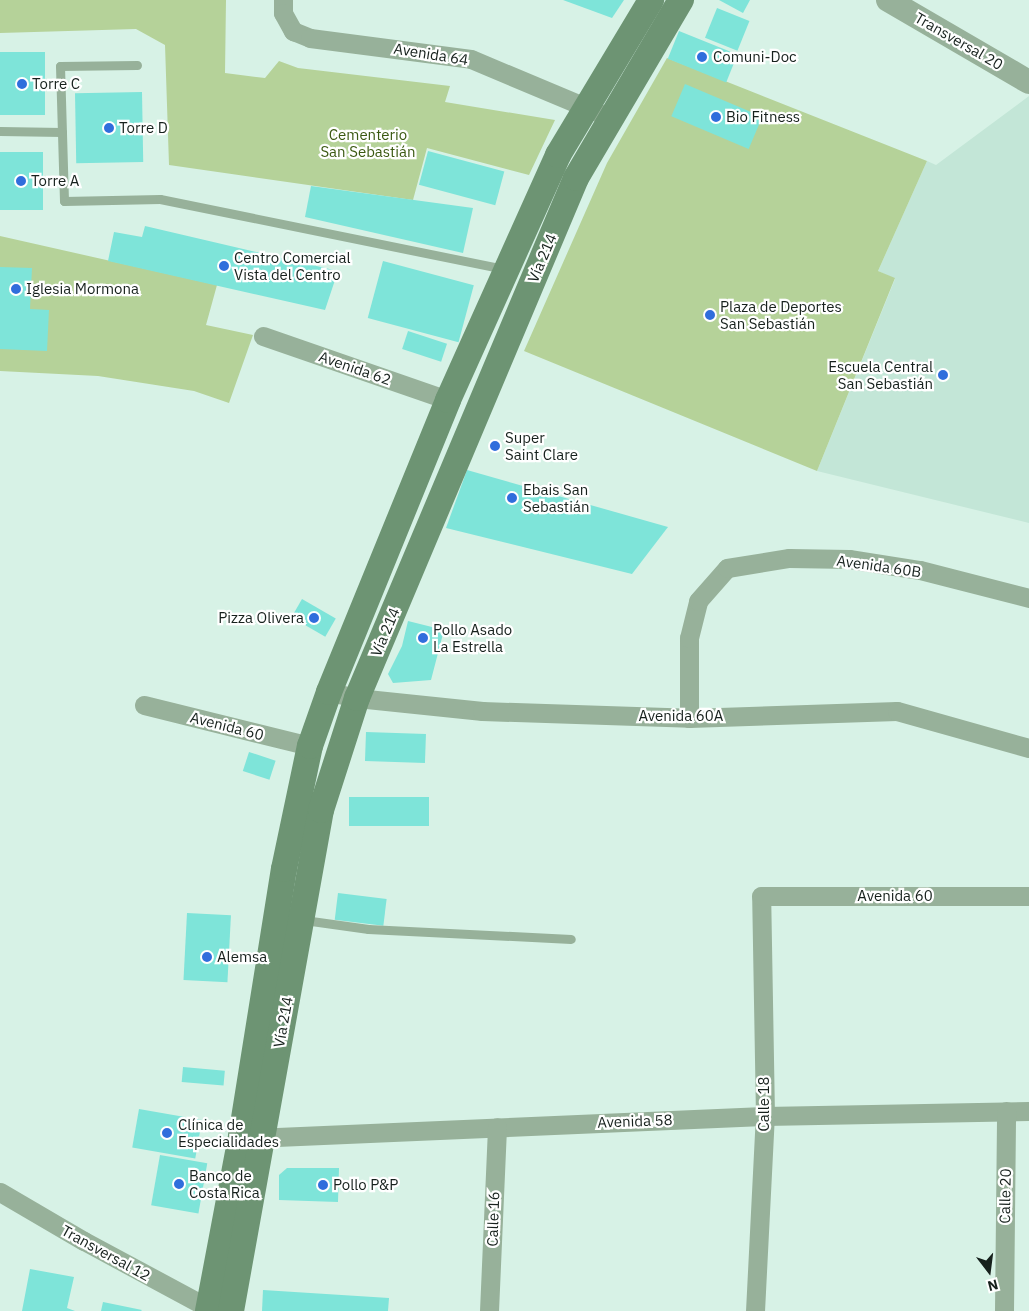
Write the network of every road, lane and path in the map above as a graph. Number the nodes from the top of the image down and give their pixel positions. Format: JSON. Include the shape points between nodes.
{"nodes":[{"id":1,"x":651,"y":0,"type":"edge"},
{"id":2,"x":681,"y":0,"type":"edge"},
{"id":3,"x":888,"y":0,"type":"edge"},
{"id":4,"x":283,"y":7,"type":"edge"},
{"id":5,"x":137,"y":65,"type":"dead end"},
{"id":6,"x":1029,"y":82,"type":"edge"},
{"id":7,"x":585,"y":105,"type":"junction"},
{"id":8,"x":609,"y":118,"type":"junction"},
{"id":9,"x":0,"y":131,"type":"edge"},
{"id":10,"x":62,"y":132,"type":"junction"},
{"id":11,"x":506,"y":270,"type":"junction"},
{"id":12,"x":263,"y":336,"type":"dead end"},
{"id":13,"x":448,"y":400,"type":"junction"},
{"id":14,"x":1029,"y":598,"type":"edge"},
{"id":15,"x":329,"y":692,"type":"junction"},
{"id":16,"x":357,"y":698,"type":"junction"},
{"id":17,"x":144,"y":705,"type":"dead end"},
{"id":18,"x":689,"y":718,"type":"junction"},
{"id":19,"x":310,"y":746,"type":"junction"},
{"id":20,"x":1029,"y":748,"type":"edge"},
{"id":21,"x":761,"y":896,"type":"joint"},
{"id":22,"x":1029,"y":896,"type":"edge"},
{"id":23,"x":301,"y":919,"type":"junction"},
{"id":24,"x":570,"y":939,"type":"dead end"},
{"id":25,"x":1006,"y":1111,"type":"junction"},
{"id":26,"x":1029,"y":1111,"type":"edge"},
{"id":27,"x":766,"y":1116,"type":"junction"},
{"id":28,"x":497,"y":1127,"type":"junction"},
{"id":29,"x":252,"y":1138,"type":"junction"},
{"id":30,"x":0,"y":1192,"type":"edge"},
{"id":31,"x":215,"y":1310,"type":"edge"},
{"id":32,"x":489,"y":1311,"type":"edge"},
{"id":33,"x":756,"y":1311,"type":"edge"},
{"id":34,"x":1004,"y":1311,"type":"edge"}],
"edges":[{"from":1,"to":7,"type":"main road","name":"Vía 214"},
{"from":2,"to":8,"type":"main road","name":"Vía 214"},
{"from":3,"to":6,"type":"street","name":"Transversal 20"},
{"from":4,"to":7,"type":"street","name":"Avenida 64","via":[[292,31],[310,38],[471,59]]},
{"from":5,"to":10,"type":"lane","via":[[60,66]]},
{"from":7,"to":8,"type":"street","name":"Avenida 64"},
{"from":7,"to":11,"type":"main road","name":"Vía 214","via":[[558,155]]},
{"from":8,"to":16,"type":"main road","name":"Vía 214","via":[[576,178]]},
{"from":9,"to":10,"type":"lane"},
{"from":10,"to":11,"type":"lane","via":[[64,201],[160,199]]},
{"from":11,"to":13,"type":"main road","name":"Vía 214"},
{"from":12,"to":13,"type":"street","name":"Avenida 62"},
{"from":13,"to":15,"type":"main road","name":"Vía 214"},
{"from":14,"to":18,"type":"street","name":"Avenida 60B","via":[[920,570],[849,559],[789,558],[727,568],[698,601],[689,638]]},
{"from":15,"to":16,"type":"street","name":"Avenida 60A"},
{"from":15,"to":19,"type":"main road","name":"Vía 214"},
{"from":16,"to":18,"type":"street","name":"Avenida 60A","via":[[482,711]]},
{"from":16,"to":23,"type":"main road","name":"Vía 214","via":[[321,810]]},
{"from":17,"to":19,"type":"street","name":"Avenida 60"},
{"from":18,"to":20,"type":"street","name":"Avenida 60A","via":[[897,711]]},
{"from":19,"to":29,"type":"main road","name":"Vía 214","via":[[284,869]]},
{"from":21,"to":22,"type":"street","name":"Avenida 60"},
{"from":21,"to":27,"type":"street","name":"Calle 18"},
{"from":23,"to":24,"type":"lane","via":[[368,929]]},
{"from":23,"to":29,"type":"main road","name":"Vía 214"},
{"from":25,"to":26,"type":"street","name":"Avenida 58"},
{"from":25,"to":27,"type":"street","name":"Avenida 58"},
{"from":25,"to":34,"type":"street","name":"Calle 20"},
{"from":27,"to":28,"type":"street","name":"Avenida 58"},
{"from":27,"to":33,"type":"street","name":"Calle 18"},
{"from":28,"to":29,"type":"street","name":"Avenida 58"},
{"from":28,"to":32,"type":"street","name":"Calle 16"},
{"from":29,"to":31,"type":"main road","name":"Vía 214"},
{"from":30,"to":31,"type":"street","name":"Transversal 12","via":[[84,1241]]}]}
